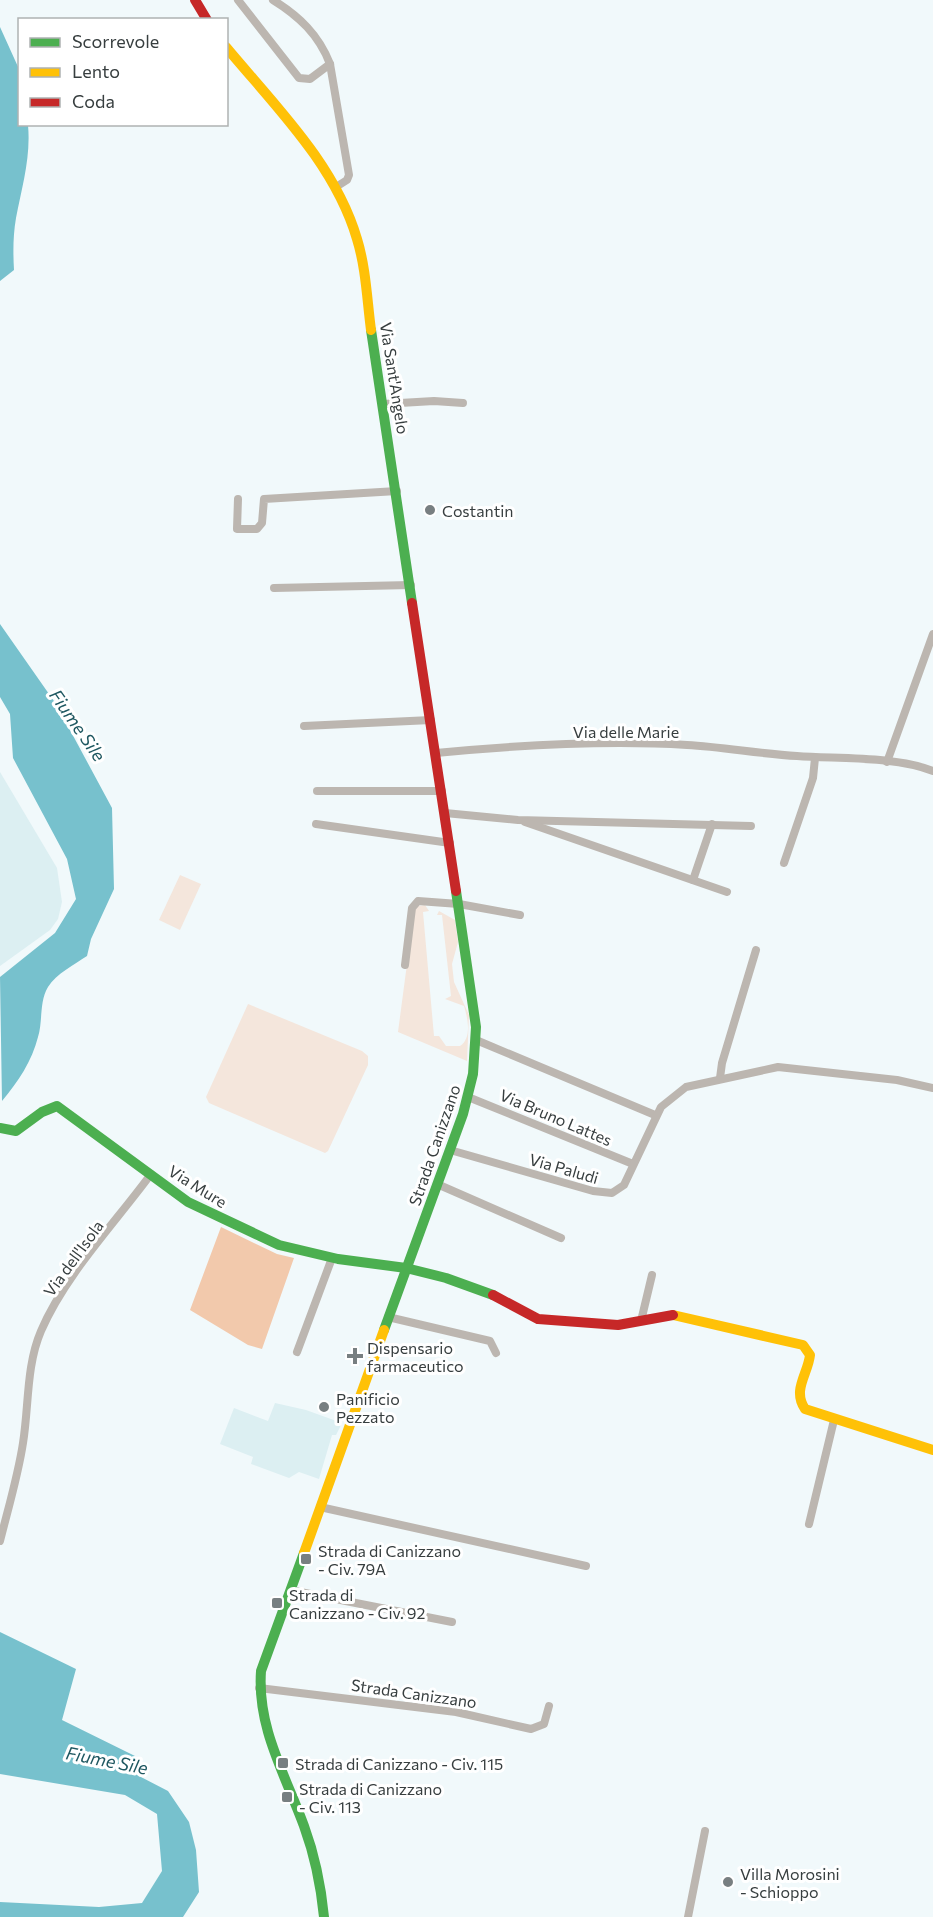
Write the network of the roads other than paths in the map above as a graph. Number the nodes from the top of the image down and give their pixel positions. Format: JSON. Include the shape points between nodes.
{"nodes":[{"id":1,"x":195,"y":0,"type":"edge"},
{"id":2,"x":238,"y":0,"type":"edge"},
{"id":3,"x":275,"y":0,"type":"edge"},
{"id":4,"x":206,"y":18,"type":"edge"},
{"id":5,"x":228,"y":50,"type":"edge"},
{"id":6,"x":330,"y":64,"type":"junction"},
{"id":7,"x":336,"y":187,"type":"junction"},
{"id":8,"x":463,"y":403,"type":"dead end"},
{"id":9,"x":383,"y":404,"type":"junction"},
{"id":10,"x":397,"y":491,"type":"junction"},
{"id":11,"x":238,"y":499,"type":"dead end"},
{"id":12,"x":411,"y":585,"type":"junction"},
{"id":13,"x":274,"y":588,"type":"dead end"},
{"id":14,"x":933,"y":634,"type":"edge"},
{"id":15,"x":432,"y":720,"type":"junction"},
{"id":16,"x":304,"y":726,"type":"dead end"},
{"id":17,"x":436,"y":753,"type":"junction"},
{"id":18,"x":815,"y":758,"type":"junction"},
{"id":19,"x":887,"y":762,"type":"junction"},
{"id":20,"x":933,"y":771,"type":"edge"},
{"id":21,"x":317,"y":791,"type":"dead end"},
{"id":22,"x":442,"y":791,"type":"junction"},
{"id":23,"x":445,"y":813,"type":"junction"},
{"id":24,"x":518,"y":820,"type":"junction"},
{"id":25,"x":712,"y":824,"type":"junction"},
{"id":26,"x":316,"y":825,"type":"dead end"},
{"id":27,"x":751,"y":826,"type":"dead end"},
{"id":28,"x":450,"y":843,"type":"junction"},
{"id":29,"x":784,"y":863,"type":"dead end"},
{"id":30,"x":693,"y":880,"type":"junction"},
{"id":31,"x":727,"y":892,"type":"dead end"},
{"id":32,"x":459,"y":904,"type":"junction"},
{"id":33,"x":520,"y":915,"type":"dead end"},
{"id":34,"x":756,"y":950,"type":"dead end"},
{"id":35,"x":405,"y":965,"type":"dead end"},
{"id":36,"x":476,"y":1040,"type":"junction"},
{"id":37,"x":720,"y":1078,"type":"junction"},
{"id":38,"x":933,"y":1088,"type":"edge"},
{"id":39,"x":468,"y":1097,"type":"junction"},
{"id":40,"x":655,"y":1115,"type":"junction"},
{"id":41,"x":0,"y":1128,"type":"edge"},
{"id":42,"x":450,"y":1150,"type":"junction"},
{"id":43,"x":633,"y":1164,"type":"junction"},
{"id":44,"x":151,"y":1174,"type":"junction"},
{"id":45,"x":437,"y":1184,"type":"junction"},
{"id":46,"x":561,"y":1238,"type":"dead end"},
{"id":47,"x":332,"y":1258,"type":"junction"},
{"id":48,"x":406,"y":1268,"type":"junction"},
{"id":49,"x":652,"y":1275,"type":"dead end"},
{"id":50,"x":388,"y":1317,"type":"junction"},
{"id":51,"x":642,"y":1321,"type":"junction"},
{"id":52,"x":297,"y":1352,"type":"dead end"},
{"id":53,"x":496,"y":1353,"type":"dead end"},
{"id":54,"x":834,"y":1420,"type":"junction"},
{"id":55,"x":933,"y":1450,"type":"edge"},
{"id":56,"x":320,"y":1507,"type":"junction"},
{"id":57,"x":809,"y":1524,"type":"dead end"},
{"id":58,"x":0,"y":1541,"type":"edge"},
{"id":59,"x":586,"y":1566,"type":"dead end"},
{"id":60,"x":290,"y":1590,"type":"junction"},
{"id":61,"x":452,"y":1622,"type":"dead end"},
{"id":62,"x":259,"y":1688,"type":"junction"},
{"id":63,"x":549,"y":1706,"type":"dead end"},
{"id":64,"x":705,"y":1831,"type":"dead end"},
{"id":65,"x":324,"y":1917,"type":"edge"},
{"id":66,"x":688,"y":1917,"type":"edge"}],
"edges":[{"from":1,"to":4,"type":"street"},
{"from":2,"to":6,"type":"street","via":[[302,80],[310,80]]},
{"from":3,"to":6,"type":"street","via":[[309,28]]},
{"from":5,"to":7,"type":"street","name":"Via Sant'Angelo"},
{"from":6,"to":7,"type":"street","via":[[349,175]]},
{"from":7,"to":9,"type":"street","name":"Via Sant'Angelo","via":[[358,241]]},
{"from":8,"to":9,"type":"street"},
{"from":9,"to":10,"type":"street","name":"Via Sant'Angelo"},
{"from":10,"to":11,"type":"street","via":[[264,499],[262,523],[257,529],[237,529]]},
{"from":10,"to":12,"type":"street","name":"Via Sant'Angelo"},
{"from":12,"to":13,"type":"street"},
{"from":12,"to":15,"type":"street","name":"Via Sant'Angelo"},
{"from":14,"to":19,"type":"street"},
{"from":15,"to":16,"type":"street"},
{"from":15,"to":17,"type":"street","name":"Via Sant'Angelo"},
{"from":17,"to":18,"type":"street","name":"Via delle Marie","via":[[506,746],[633,743]]},
{"from":17,"to":22,"type":"street","name":"Strada Canizzano"},
{"from":18,"to":19,"type":"street","name":"Via delle Marie"},
{"from":18,"to":29,"type":"street","via":[[813,778]]},
{"from":19,"to":20,"type":"street","name":"Via delle Marie"},
{"from":21,"to":22,"type":"street"},
{"from":22,"to":23,"type":"street","name":"Strada Canizzano"},
{"from":23,"to":24,"type":"street"},
{"from":23,"to":28,"type":"street","name":"Strada Canizzano"},
{"from":24,"to":25,"type":"street"},
{"from":24,"to":30,"type":"street"},
{"from":25,"to":27,"type":"street"},
{"from":25,"to":30,"type":"street"},
{"from":26,"to":28,"type":"street"},
{"from":28,"to":32,"type":"street","name":"Strada Canizzano"},
{"from":30,"to":31,"type":"street"},
{"from":32,"to":33,"type":"street"},
{"from":32,"to":35,"type":"street","via":[[415,903]]},
{"from":32,"to":36,"type":"street","name":"Strada Canizzano"},
{"from":34,"to":37,"type":"street"},
{"from":36,"to":39,"type":"street","name":"Strada Canizzano"},
{"from":36,"to":40,"type":"street"},
{"from":37,"to":38,"type":"street","name":"Via Paludi","via":[[778,1067],[897,1080]]},
{"from":37,"to":40,"type":"street","name":"Via Paludi","via":[[679,1090]]},
{"from":39,"to":42,"type":"street","name":"Strada Canizzano"},
{"from":39,"to":43,"type":"street","name":"Via Bruno Lattes"},
{"from":40,"to":43,"type":"street","name":"Via Paludi"},
{"from":41,"to":44,"type":"street","name":"Via Mure","via":[[10,1133],[19,1131],[47,1108],[57,1106]]},
{"from":42,"to":43,"type":"street","name":"Via Paludi","via":[[606,1193],[620,1190]]},
{"from":42,"to":45,"type":"street","name":"Strada Canizzano"},
{"from":44,"to":47,"type":"street","name":"Via Mure","via":[[188,1202],[253,1234]]},
{"from":44,"to":58,"type":"street","name":"Via dell'Isola","via":[[79,1268],[40,1332],[32,1361],[23,1445]]},
{"from":45,"to":46,"type":"street"},
{"from":45,"to":48,"type":"street","name":"Strada Canizzano"},
{"from":47,"to":48,"type":"street","name":"Via Mure"},
{"from":47,"to":52,"type":"street"},
{"from":48,"to":50,"type":"street","name":"Strada Canizzano"},
{"from":48,"to":51,"type":"street","name":"Via Mure","via":[[500,1298],[538,1319],[618,1325]]},
{"from":49,"to":51,"type":"street"},
{"from":50,"to":53,"type":"street","via":[[490,1341]]},
{"from":50,"to":56,"type":"street","name":"Strada Canizzano"},
{"from":51,"to":54,"type":"street","name":"Via Mure","via":[[678,1316],[803,1346],[810,1360],[798,1393],[799,1401],[809,1411]]},
{"from":54,"to":55,"type":"street"},
{"from":54,"to":57,"type":"street"},
{"from":56,"to":59,"type":"street"},
{"from":56,"to":60,"type":"street","name":"Strada Canizzano"},
{"from":60,"to":61,"type":"street"},
{"from":60,"to":62,"type":"street","name":"Strada Canizzano","via":[[263,1662]]},
{"from":62,"to":63,"type":"street","name":"Strada Canizzano","via":[[456,1712],[531,1729],[544,1724]]},
{"from":62,"to":65,"type":"street","name":"Strada Canizzano","via":[[268,1736],[318,1869]]},
{"from":64,"to":66,"type":"street"}]}
